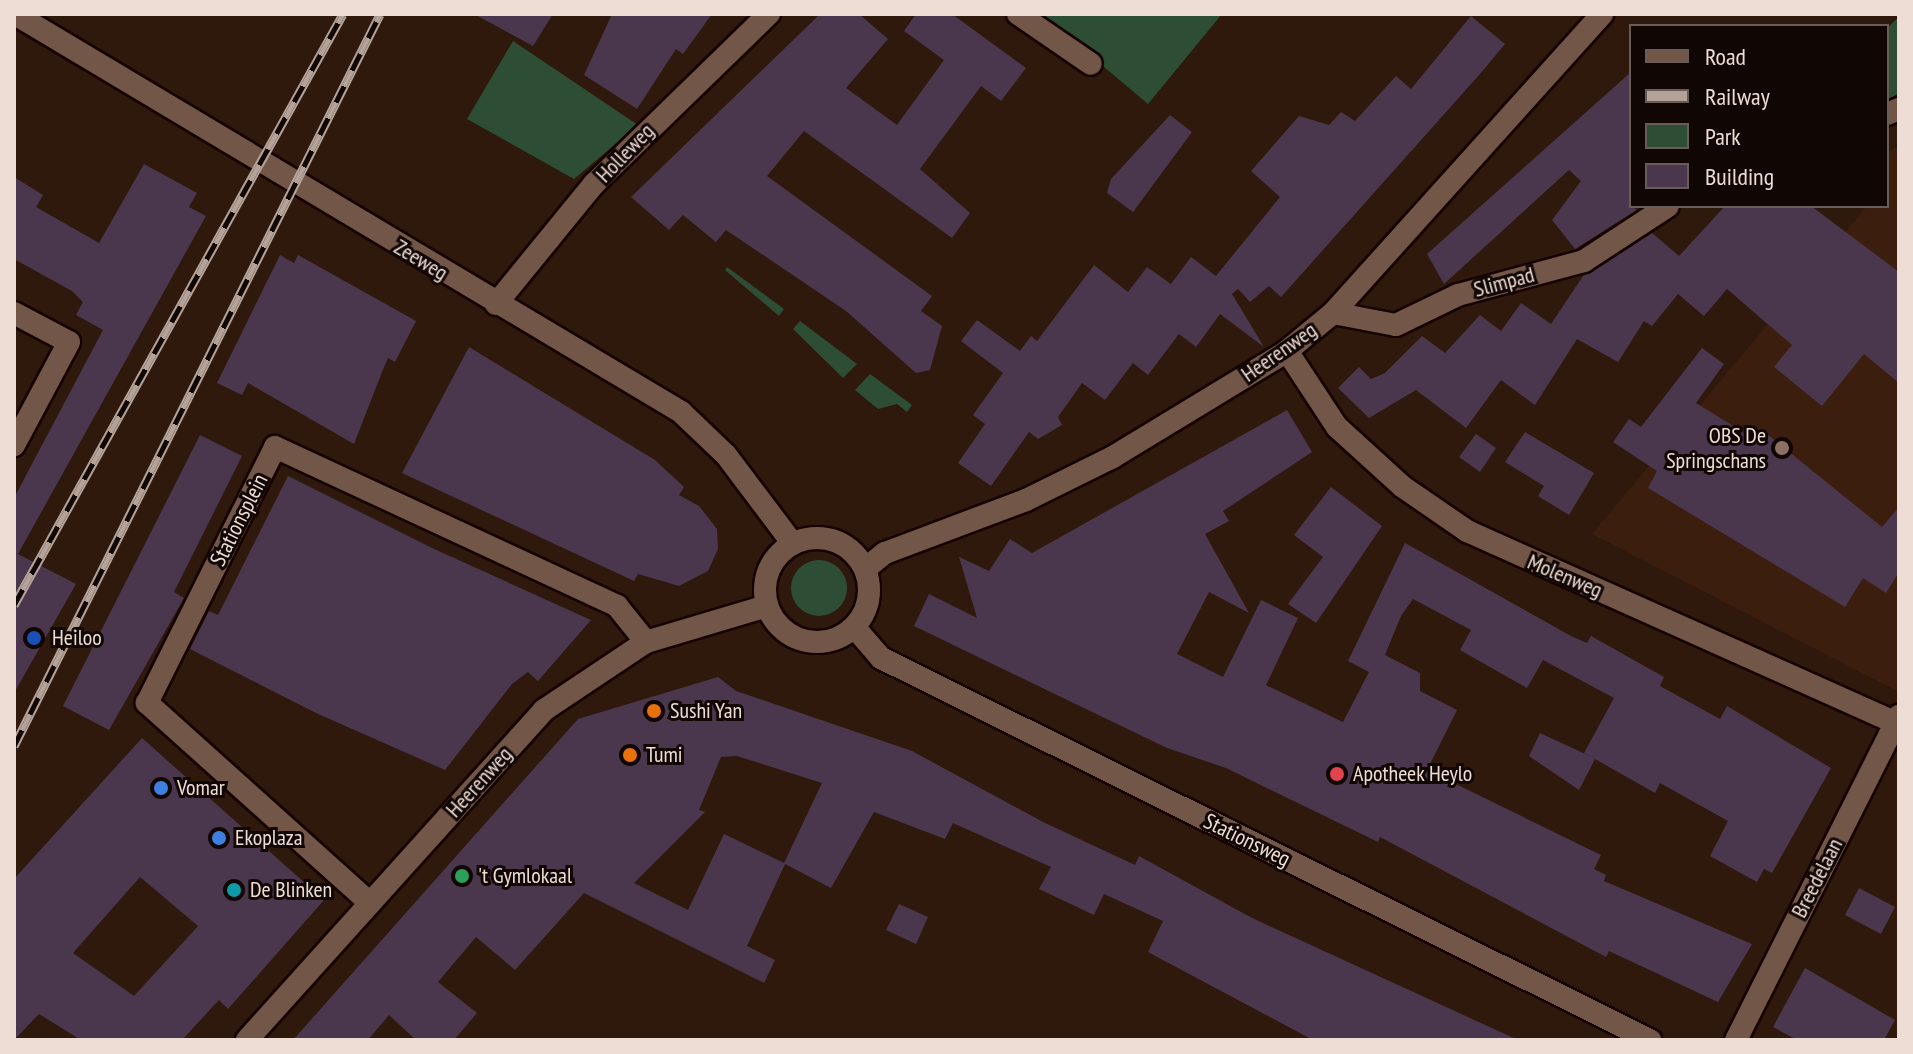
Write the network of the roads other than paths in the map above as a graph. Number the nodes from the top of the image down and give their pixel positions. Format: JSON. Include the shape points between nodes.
{"nodes":[{"id":1,"x":15,"y":14,"type":"edge"},
{"id":2,"x":769,"y":14,"type":"edge"},
{"id":3,"x":1018,"y":14,"type":"edge"},
{"id":4,"x":1602,"y":14,"type":"edge"},
{"id":5,"x":1091,"y":64,"type":"dead end"},
{"id":6,"x":1665,"y":208,"type":"edge"},
{"id":7,"x":496,"y":304,"type":"junction"},
{"id":8,"x":14,"y":313,"type":"edge"},
{"id":9,"x":1333,"y":313,"type":"junction"},
{"id":10,"x":1287,"y":351,"type":"junction"},
{"id":11,"x":14,"y":445,"type":"edge"},
{"id":12,"x":793,"y":544,"type":"junction"},
{"id":13,"x":865,"y":569,"type":"junction"},
{"id":14,"x":767,"y":606,"type":"junction"},
{"id":15,"x":855,"y":628,"type":"junction"},
{"id":16,"x":646,"y":642,"type":"junction"},
{"id":17,"x":1898,"y":721,"type":"edge"},
{"id":18,"x":370,"y":903,"type":"junction"},
{"id":19,"x":247,"y":1040,"type":"edge"},
{"id":20,"x":1650,"y":1040,"type":"edge"},
{"id":21,"x":1736,"y":1040,"type":"edge"}],
"edges":[{"from":1,"to":7,"type":"street","name":"Zeeweg"},
{"from":2,"to":7,"type":"street","name":"Holleweg","via":[[625,151]]},
{"from":3,"to":5,"type":"street"},
{"from":4,"to":9,"type":"street","name":"Heerenweg"},
{"from":6,"to":9,"type":"street","name":"Slimpad","via":[[1584,261],[1458,295],[1396,325]]},
{"from":7,"to":12,"type":"street","name":"Zeeweg","via":[[681,412],[726,455]]},
{"from":8,"to":11,"type":"street","via":[[69,342]]},
{"from":9,"to":10,"type":"street","name":"Heerenweg"},
{"from":10,"to":13,"type":"street","name":"Heerenweg","via":[[1113,457],[1026,500],[885,553]]},
{"from":10,"to":17,"type":"street","name":"Molenweg","via":[[1337,427],[1403,487],[1467,531]]},
{"from":12,"to":13,"type":"street","via":[[842,544]]},
{"from":12,"to":14,"type":"street","via":[[768,570]]},
{"from":13,"to":15,"type":"street","via":[[869,600]]},
{"from":14,"to":15,"type":"street","via":[[775,622],[805,642],[840,638]]},
{"from":14,"to":16,"type":"street","name":"Heerenweg"},
{"from":15,"to":20,"type":"street","name":"Stationsweg","via":[[881,658]]},
{"from":16,"to":18,"type":"street","name":"Heerenweg","via":[[544,710]]},
{"from":16,"to":18,"type":"street","name":"Stationsplein","via":[[617,606],[275,447],[147,703]]},
{"from":17,"to":21,"type":"street","name":"Breedelaan"},
{"from":18,"to":19,"type":"street","name":"Heerenweg"}]}
